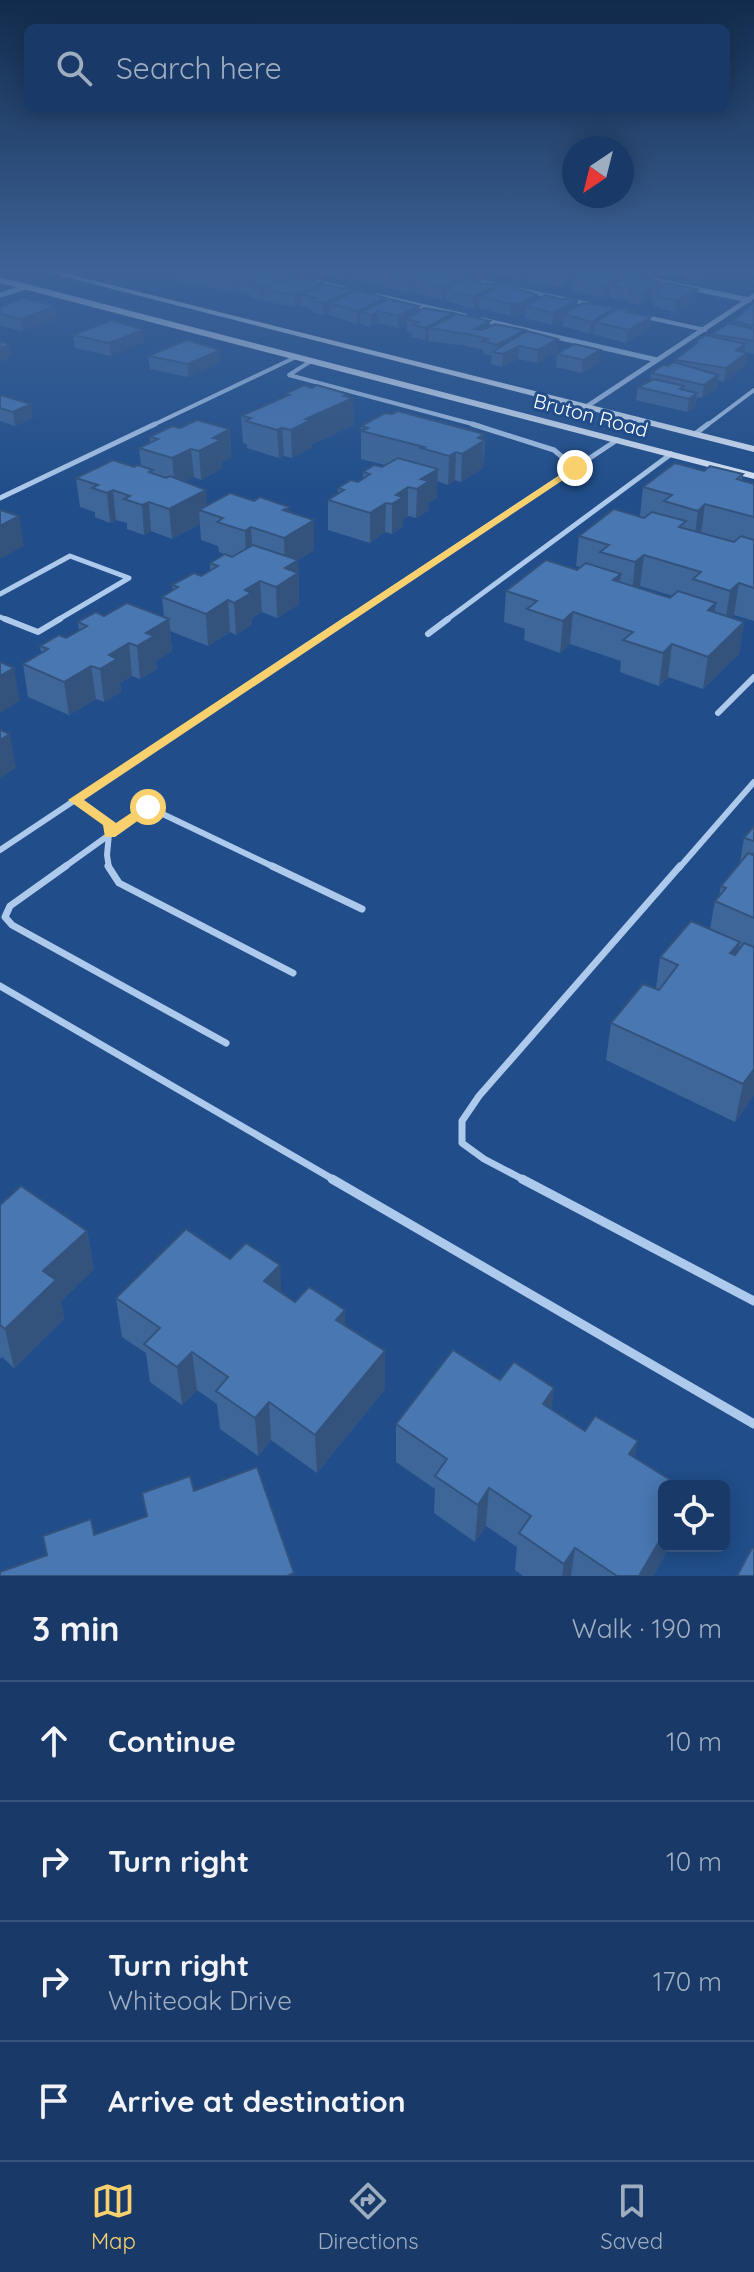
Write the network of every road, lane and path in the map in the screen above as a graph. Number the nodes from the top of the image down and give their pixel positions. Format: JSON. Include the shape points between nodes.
{"nodes":[{"id":1,"x":248,"y":345,"type":"edge"},
{"id":2,"x":319,"y":345,"type":"edge"},
{"id":3,"x":340,"y":345,"type":"edge"},
{"id":4,"x":589,"y":345,"type":"edge"},
{"id":5,"x":682,"y":345,"type":"edge"},
{"id":6,"x":296,"y":357,"type":"junction"},
{"id":7,"x":657,"y":360,"type":"junction"},
{"id":8,"x":311,"y":361,"type":"junction"},
{"id":9,"x":754,"y":390,"type":"edge"},
{"id":10,"x":586,"y":407,"type":"junction"},
{"id":11,"x":559,"y":425,"type":"junction"},
{"id":12,"x":695,"y":434,"type":"junction"},
{"id":13,"x":617,"y":440,"type":"junction"},
{"id":14,"x":754,"y":449,"type":"edge"},
{"id":15,"x":671,"y":454,"type":"junction"},
{"id":16,"x":575,"y":468,"type":"junction"},
{"id":17,"x":754,"y":476,"type":"edge"},
{"id":18,"x":0,"y":498,"type":"edge"},
{"id":19,"x":0,"y":594,"type":"edge"},
{"id":20,"x":0,"y":617,"type":"edge"},
{"id":21,"x":428,"y":634,"type":"dead end"},
{"id":22,"x":754,"y":677,"type":"edge"},
{"id":23,"x":718,"y":713,"type":"dead end"},
{"id":24,"x":754,"y":782,"type":"edge"},
{"id":25,"x":75,"y":800,"type":"junction"},
{"id":26,"x":110,"y":834,"type":"junction"},
{"id":27,"x":0,"y":850,"type":"edge"},
{"id":28,"x":362,"y":909,"type":"dead end"},
{"id":29,"x":293,"y":973,"type":"dead end"},
{"id":30,"x":0,"y":986,"type":"edge"},
{"id":31,"x":226,"y":1043,"type":"dead end"},
{"id":32,"x":754,"y":1301,"type":"edge"},
{"id":33,"x":754,"y":1424,"type":"edge"}],
"edges":[{"from":1,"to":6,"type":"main road","name":"Bruton Road"},
{"from":2,"to":6,"type":"main road"},
{"from":3,"to":10,"type":"main road","name":"Bruton Road"},
{"from":4,"to":7,"type":"street"},
{"from":5,"to":7,"type":"street"},
{"from":6,"to":8,"type":"main road","name":"Bruton Road"},
{"from":6,"to":18,"type":"lane"},
{"from":7,"to":10,"type":"street"},
{"from":8,"to":11,"type":"main road","name":"Bruton Road"},
{"from":8,"to":16,"type":"lane","via":[[289,375],[513,435],[554,450]]},
{"from":9,"to":12,"type":"lane"},
{"from":10,"to":11,"type":"main road"},
{"from":10,"to":12,"type":"main road","name":"Bruton Road"},
{"from":11,"to":13,"type":"main road","name":"Bruton Road"},
{"from":12,"to":14,"type":"main road","name":"Bruton Road"},
{"from":12,"to":15,"type":"main road"},
{"from":13,"to":15,"type":"main road","name":"Bruton Road"},
{"from":13,"to":16,"type":"lane"},
{"from":15,"to":17,"type":"main road","name":"Bruton Road"},
{"from":15,"to":21,"type":"lane"},
{"from":16,"to":25,"type":"lane"},
{"from":19,"to":20,"type":"lane","via":[[70,556],[129,578],[38,632]]},
{"from":22,"to":23,"type":"lane"},
{"from":24,"to":32,"type":"lane","via":[[479,1096],[462,1121],[462,1143]]},
{"from":25,"to":26,"type":"lane","via":[[110,823]]},
{"from":25,"to":27,"type":"lane"},
{"from":26,"to":28,"type":"lane","via":[[148,807]]},
{"from":26,"to":29,"type":"lane","via":[[108,872],[119,883]]},
{"from":26,"to":31,"type":"lane","via":[[10,906],[5,917]]},
{"from":30,"to":33,"type":"lane"}]}
